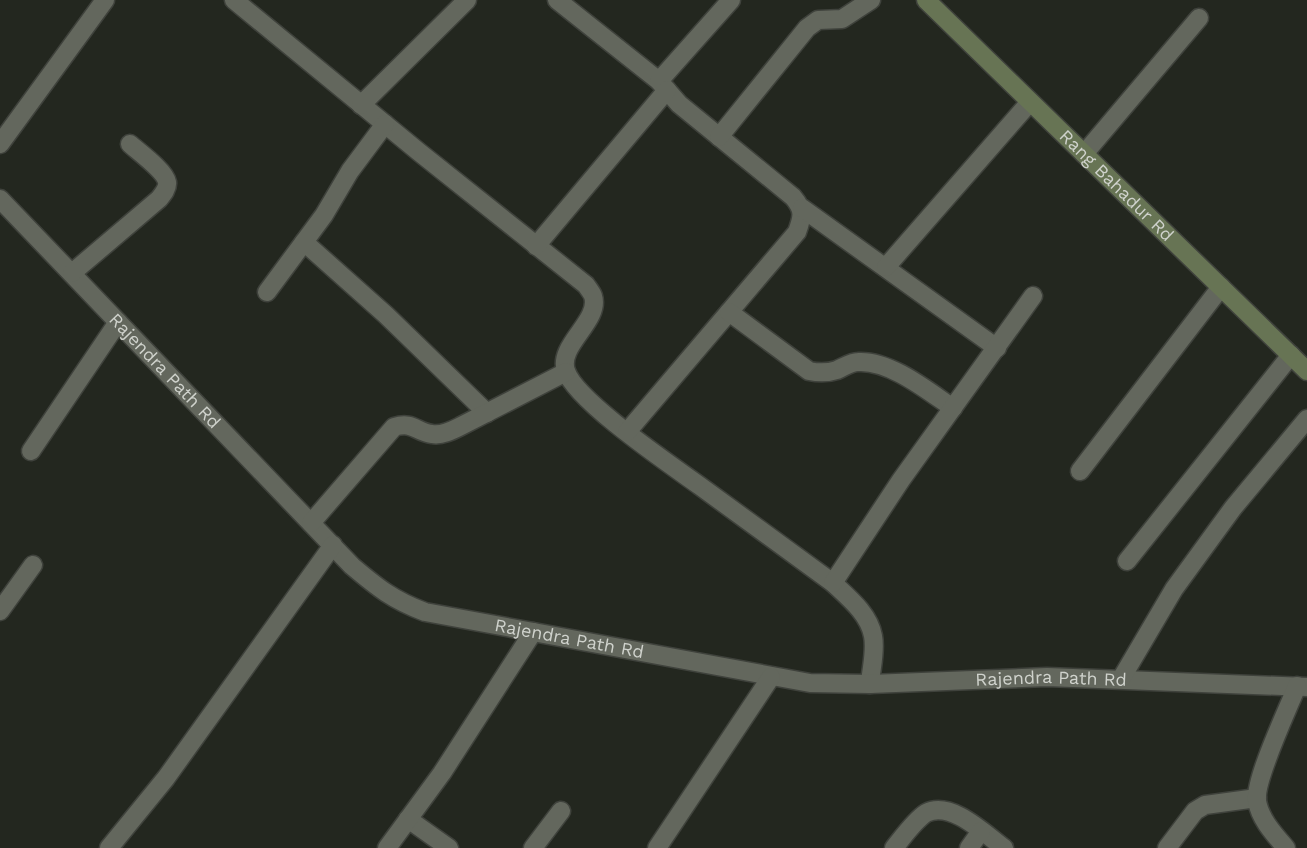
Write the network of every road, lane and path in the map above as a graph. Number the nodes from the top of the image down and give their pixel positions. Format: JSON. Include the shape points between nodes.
{"nodes":[{"id":1,"x":105,"y":0,"type":"edge"},
{"id":2,"x":234,"y":0,"type":"edge"},
{"id":3,"x":467,"y":0,"type":"edge"},
{"id":4,"x":557,"y":0,"type":"edge"},
{"id":5,"x":732,"y":0,"type":"edge"},
{"id":6,"x":871,"y":0,"type":"edge"},
{"id":7,"x":926,"y":0,"type":"edge"},
{"id":8,"x":1199,"y":18,"type":"dead end"},
{"id":9,"x":663,"y":85,"type":"junction"},
{"id":10,"x":1030,"y":102,"type":"junction"},
{"id":11,"x":362,"y":105,"type":"junction"},
{"id":12,"x":385,"y":124,"type":"junction"},
{"id":13,"x":719,"y":137,"type":"junction"},
{"id":14,"x":0,"y":144,"type":"edge"},
{"id":15,"x":130,"y":144,"type":"dead end"},
{"id":16,"x":1084,"y":154,"type":"junction"},
{"id":17,"x":0,"y":199,"type":"edge"},
{"id":18,"x":802,"y":208,"type":"junction"},
{"id":19,"x":304,"y":242,"type":"junction"},
{"id":20,"x":536,"y":246,"type":"junction"},
{"id":21,"x":886,"y":267,"type":"junction"},
{"id":22,"x":72,"y":273,"type":"junction"},
{"id":23,"x":1221,"y":287,"type":"junction"},
{"id":24,"x":267,"y":292,"type":"dead end"},
{"id":25,"x":1033,"y":296,"type":"dead end"},
{"id":26,"x":729,"y":312,"type":"junction"},
{"id":27,"x":118,"y":322,"type":"junction"},
{"id":28,"x":997,"y":348,"type":"junction"},
{"id":29,"x":1291,"y":355,"type":"junction"},
{"id":30,"x":1307,"y":371,"type":"edge"},
{"id":31,"x":566,"y":372,"type":"junction"},
{"id":32,"x":953,"y":408,"type":"junction"},
{"id":33,"x":487,"y":413,"type":"junction"},
{"id":34,"x":1307,"y":419,"type":"edge"},
{"id":35,"x":627,"y":432,"type":"junction"},
{"id":36,"x":31,"y":451,"type":"dead end"},
{"id":37,"x":1080,"y":471,"type":"dead end"},
{"id":38,"x":311,"y":523,"type":"junction"},
{"id":39,"x":333,"y":545,"type":"junction"},
{"id":40,"x":1127,"y":561,"type":"dead end"},
{"id":41,"x":33,"y":565,"type":"dead end"},
{"id":42,"x":833,"y":583,"type":"junction"},
{"id":43,"x":0,"y":611,"type":"edge"},
{"id":44,"x":533,"y":632,"type":"junction"},
{"id":45,"x":771,"y":677,"type":"junction"},
{"id":46,"x":1121,"y":680,"type":"junction"},
{"id":47,"x":870,"y":684,"type":"junction"},
{"id":48,"x":1302,"y":686,"type":"edge"},
{"id":49,"x":1257,"y":798,"type":"junction"},
{"id":50,"x":561,"y":811,"type":"dead end"},
{"id":51,"x":408,"y":819,"type":"junction"},
{"id":52,"x":981,"y":831,"type":"junction"},
{"id":53,"x":1173,"y":846,"type":"edge"},
{"id":54,"x":109,"y":848,"type":"edge"},
{"id":55,"x":387,"y":848,"type":"edge"},
{"id":56,"x":449,"y":848,"type":"edge"},
{"id":57,"x":533,"y":848,"type":"edge"},
{"id":58,"x":657,"y":848,"type":"edge"},
{"id":59,"x":894,"y":848,"type":"edge"},
{"id":60,"x":969,"y":848,"type":"edge"},
{"id":61,"x":1004,"y":848,"type":"edge"},
{"id":62,"x":1286,"y":848,"type":"edge"}],
"edges":[{"from":1,"to":14,"type":"street"},
{"from":2,"to":11,"type":"street"},
{"from":3,"to":11,"type":"street"},
{"from":4,"to":9,"type":"street"},
{"from":5,"to":9,"type":"street"},
{"from":6,"to":13,"type":"street","via":[[842,19],[818,20],[807,28]]},
{"from":7,"to":10,"type":"street","name":"Rang Bahadur Rd"},
{"from":8,"to":16,"type":"street"},
{"from":9,"to":13,"type":"street","via":[[679,104]]},
{"from":9,"to":20,"type":"street"},
{"from":10,"to":16,"type":"street","name":"Rang Bahadur Rd"},
{"from":10,"to":21,"type":"street"},
{"from":11,"to":12,"type":"street"},
{"from":12,"to":19,"type":"street"},
{"from":12,"to":20,"type":"street"},
{"from":13,"to":18,"type":"street"},
{"from":15,"to":22,"type":"street","via":[[160,171],[167,180],[166,189]]},
{"from":16,"to":23,"type":"street","name":"Rang Bahadur Rd"},
{"from":17,"to":22,"type":"street","name":"Rajendra Path Rd"},
{"from":18,"to":21,"type":"street"},
{"from":18,"to":26,"type":"street","via":[[797,232]]},
{"from":19,"to":24,"type":"street"},
{"from":19,"to":33,"type":"street"},
{"from":20,"to":31,"type":"street","via":[[586,285],[593,297],[593,310],[568,350]]},
{"from":21,"to":28,"type":"street"},
{"from":22,"to":27,"type":"street","name":"Rajendra Path Rd"},
{"from":23,"to":29,"type":"street","name":"Rang Bahadur Rd"},
{"from":23,"to":37,"type":"street"},
{"from":25,"to":28,"type":"street"},
{"from":26,"to":32,"type":"street","via":[[810,371],[834,371],[858,362],[875,364],[914,381]]},
{"from":26,"to":35,"type":"street"},
{"from":27,"to":36,"type":"street"},
{"from":27,"to":38,"type":"street","name":"Rajendra Path Rd"},
{"from":28,"to":32,"type":"street"},
{"from":29,"to":30,"type":"street","name":"Rang Bahadur Rd"},
{"from":29,"to":40,"type":"street"},
{"from":31,"to":33,"type":"street"},
{"from":31,"to":35,"type":"street"},
{"from":32,"to":42,"type":"street"},
{"from":33,"to":38,"type":"street","via":[[443,433],[432,434],[404,424],[394,427]]},
{"from":34,"to":46,"type":"street","via":[[1233,508],[1174,589]]},
{"from":35,"to":42,"type":"street"},
{"from":38,"to":39,"type":"street","name":"Rajendra Path Rd"},
{"from":39,"to":44,"type":"street","name":"Rajendra Path Rd","via":[[398,602],[425,612]]},
{"from":39,"to":54,"type":"street","via":[[166,778]]},
{"from":41,"to":43,"type":"street"},
{"from":42,"to":47,"type":"street","via":[[868,622],[873,638]]},
{"from":44,"to":45,"type":"street","name":"Rajendra Path Rd"},
{"from":44,"to":51,"type":"street"},
{"from":45,"to":47,"type":"street","name":"Rajendra Path Rd"},
{"from":45,"to":58,"type":"street"},
{"from":46,"to":47,"type":"street","name":"Rajendra Path Rd","via":[[1047,677]]},
{"from":46,"to":48,"type":"street","name":"Rajendra Path Rd"},
{"from":48,"to":49,"type":"street","via":[[1265,765]]},
{"from":49,"to":53,"type":"street","via":[[1205,805],[1195,811]]},
{"from":49,"to":62,"type":"street","via":[[1266,823]]},
{"from":50,"to":57,"type":"street"},
{"from":51,"to":55,"type":"street"},
{"from":51,"to":56,"type":"street"},
{"from":52,"to":59,"type":"street","via":[[951,811],[938,809],[926,814]]},
{"from":52,"to":60,"type":"street"},
{"from":52,"to":61,"type":"street"}]}
